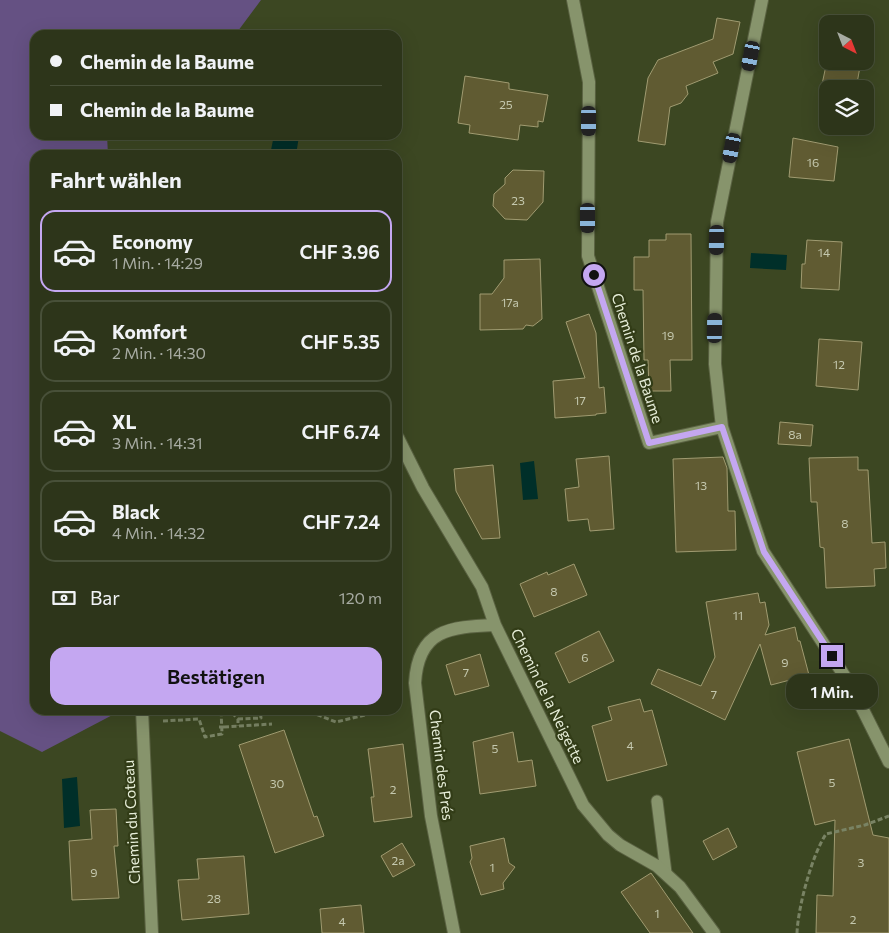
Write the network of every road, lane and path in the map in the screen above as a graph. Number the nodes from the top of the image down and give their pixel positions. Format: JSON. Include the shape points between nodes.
{"nodes":[{"id":1,"x":574,"y":0,"type":"edge"},
{"id":2,"x":762,"y":0,"type":"edge"},
{"id":3,"x":722,"y":427,"type":"junction"},
{"id":4,"x":402,"y":446,"type":"edge"},
{"id":5,"x":495,"y":625,"type":"junction"},
{"id":6,"x":221,"y":715,"type":"edge"},
{"id":7,"x":234,"y":715,"type":"edge"},
{"id":8,"x":261,"y":715,"type":"edge"},
{"id":9,"x":318,"y":715,"type":"edge"},
{"id":10,"x":365,"y":715,"type":"edge"},
{"id":11,"x":142,"y":716,"type":"edge"},
{"id":12,"x":238,"y":719,"type":"junction"},
{"id":13,"x":272,"y":724,"type":"dead end"},
{"id":14,"x":238,"y":726,"type":"junction"},
{"id":15,"x":219,"y":727,"type":"dead end"},
{"id":16,"x":889,"y":762,"type":"edge"},
{"id":17,"x":657,"y":801,"type":"dead end"},
{"id":18,"x":889,"y":816,"type":"edge"},
{"id":19,"x":666,"y":873,"type":"junction"},
{"id":20,"x":152,"y":933,"type":"edge"},
{"id":21,"x":454,"y":933,"type":"edge"},
{"id":22,"x":714,"y":933,"type":"edge"},
{"id":23,"x":797,"y":933,"type":"edge"}],
"edges":[{"from":1,"to":3,"type":"street","name":"Chemin de la Baume","via":[[589,82],[588,256],[649,443]]},
{"from":2,"to":3,"type":"street","via":[[717,222],[715,364]]},
{"from":3,"to":16,"type":"street","via":[[764,552],[851,686]]},
{"from":4,"to":5,"type":"street","name":"Chemin de la Neigette","via":[[482,587]]},
{"from":5,"to":19,"type":"street","name":"Chemin de la Neigette","via":[[589,814],[620,845]]},
{"from":5,"to":21,"type":"street","name":"Chemin des Prés","via":[[451,629],[440,634],[423,648],[416,669],[431,816]]},
{"from":6,"to":11,"type":"path","via":[[222,734],[205,736],[199,718]]},
{"from":7,"to":12,"type":"path"},
{"from":8,"to":12,"type":"path","via":[[261,718]]},
{"from":9,"to":10,"type":"path","via":[[336,722]]},
{"from":11,"to":20,"type":"street","name":"Chemin du Coteau"},
{"from":12,"to":14,"type":"path"},
{"from":13,"to":14,"type":"path"},
{"from":14,"to":15,"type":"path","bridge":true},
{"from":17,"to":19,"type":"lane"},
{"from":18,"to":23,"type":"path","via":[[826,834],[819,844],[804,893]]},
{"from":19,"to":22,"type":"street","name":"Chemin de la Neigette"}]}
